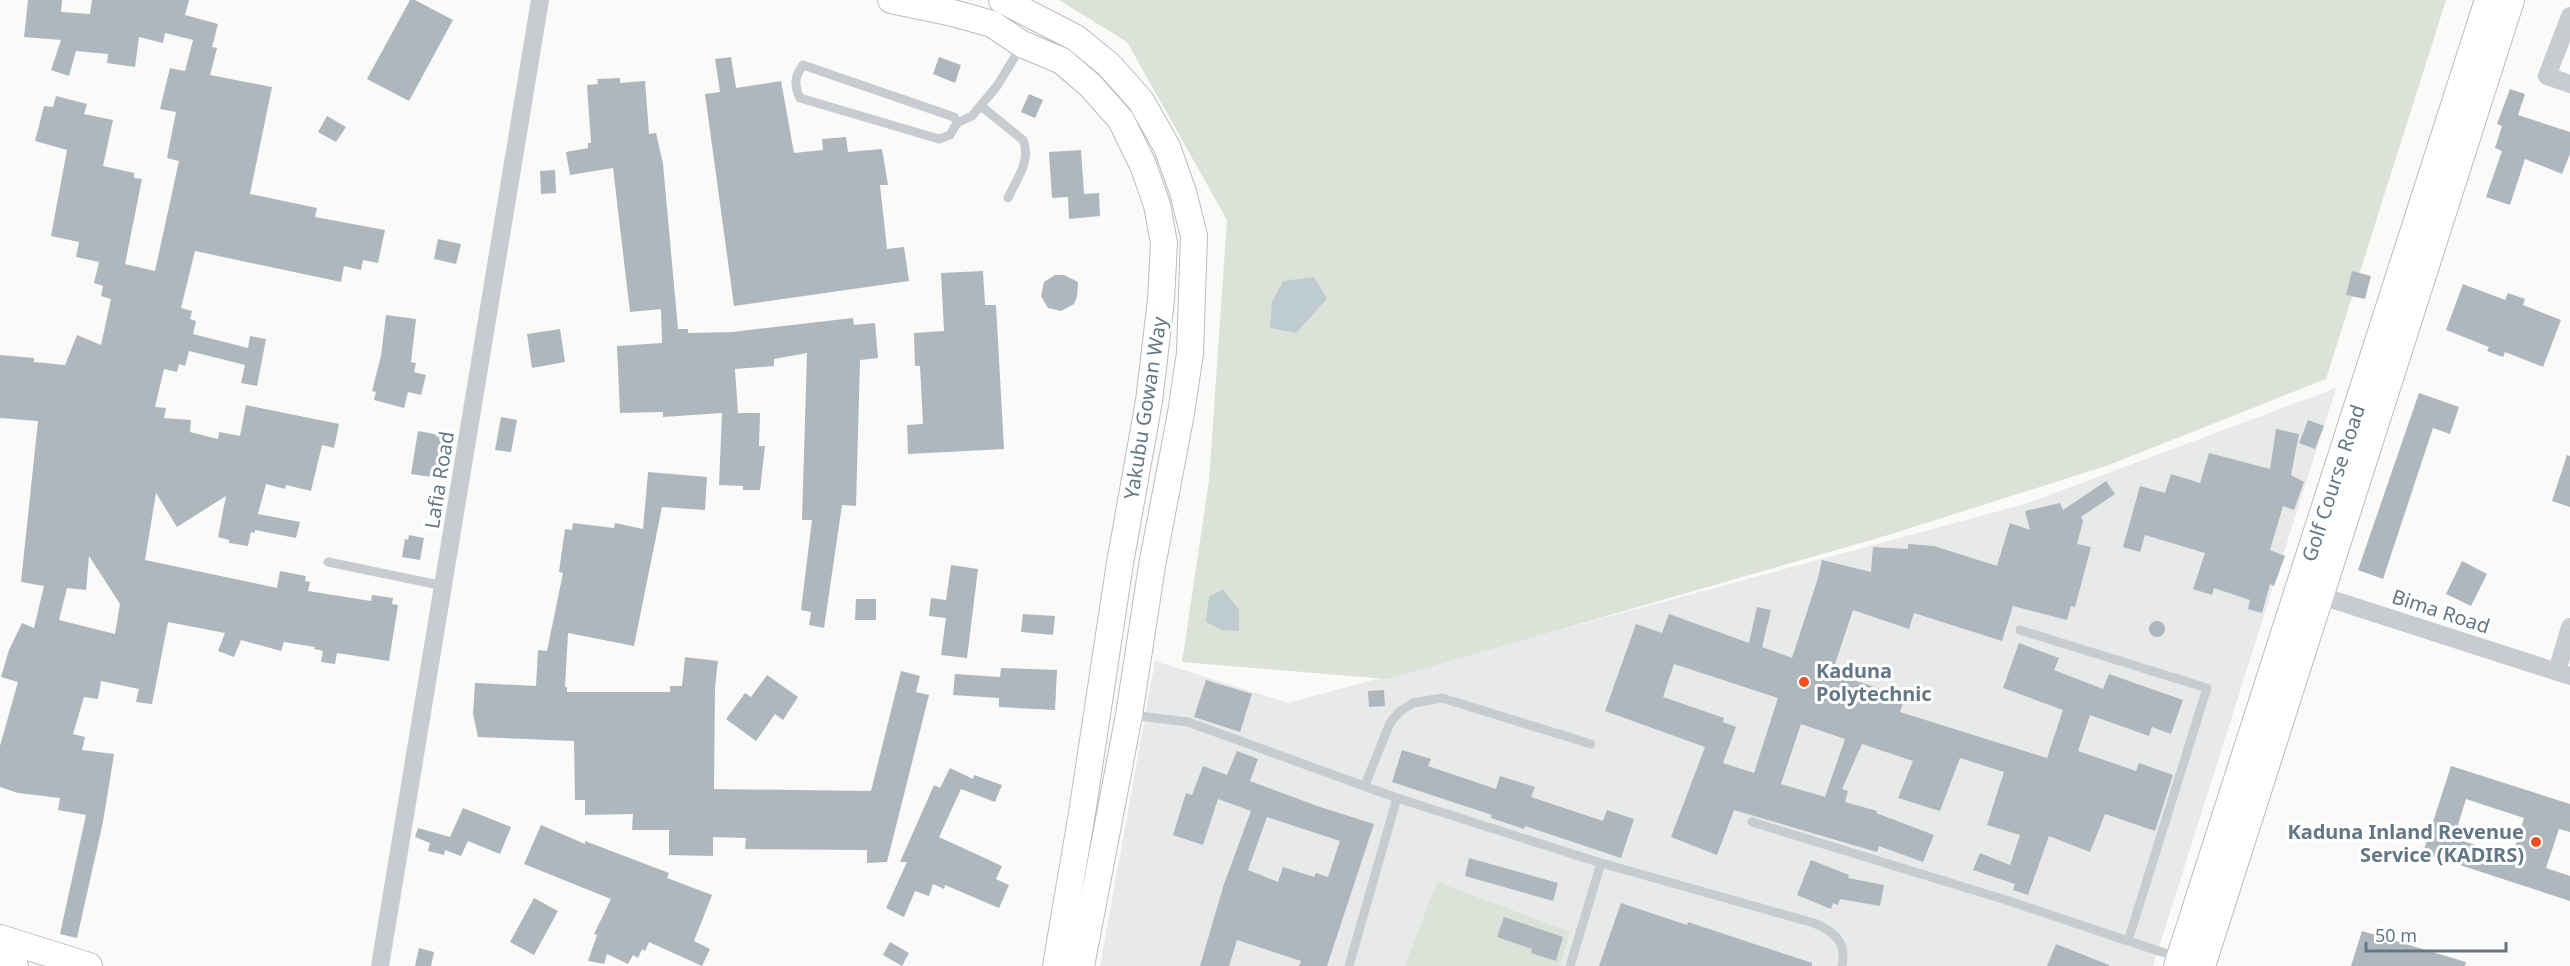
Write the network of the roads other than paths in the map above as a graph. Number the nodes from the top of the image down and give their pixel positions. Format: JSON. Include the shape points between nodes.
{"nodes":[{"id":1,"x":540,"y":0,"type":"edge"},
{"id":2,"x":891,"y":0,"type":"edge"},
{"id":3,"x":1002,"y":0,"type":"edge"},
{"id":4,"x":2488,"y":0,"type":"edge"},
{"id":5,"x":2511,"y":0,"type":"edge"},
{"id":6,"x":2570,"y":16,"type":"edge"},
{"id":7,"x":1022,"y":44,"type":"junction"},
{"id":8,"x":2570,"y":84,"type":"edge"},
{"id":9,"x":981,"y":106,"type":"junction"},
{"id":10,"x":957,"y":123,"type":"junction"},
{"id":11,"x":1008,"y":198,"type":"dead end"},
{"id":12,"x":328,"y":561,"type":"dead end"},
{"id":13,"x":1120,"y":563,"type":"junction"},
{"id":14,"x":1152,"y":566,"type":"junction"},
{"id":15,"x":444,"y":586,"type":"junction"},
{"id":16,"x":2310,"y":592,"type":"junction"},
{"id":17,"x":2570,"y":627,"type":"edge"},
{"id":18,"x":2020,"y":630,"type":"dead end"},
{"id":19,"x":2563,"y":674,"type":"edge"},
{"id":20,"x":1129,"y":715,"type":"junction"},
{"id":21,"x":1591,"y":744,"type":"dead end"},
{"id":22,"x":1365,"y":785,"type":"junction"},
{"id":23,"x":1397,"y":798,"type":"junction"},
{"id":24,"x":1752,"y":822,"type":"dead end"},
{"id":25,"x":1601,"y":863,"type":"junction"},
{"id":26,"x":0,"y":938,"type":"edge"},
{"id":27,"x":2128,"y":940,"type":"junction"},
{"id":28,"x":0,"y":961,"type":"edge"},
{"id":29,"x":2186,"y":963,"type":"edge"},
{"id":30,"x":15,"y":966,"type":"edge"},
{"id":31,"x":89,"y":966,"type":"edge"},
{"id":32,"x":380,"y":966,"type":"edge"},
{"id":33,"x":1056,"y":966,"type":"edge"},
{"id":34,"x":1081,"y":966,"type":"edge"},
{"id":35,"x":1349,"y":966,"type":"edge"},
{"id":36,"x":1570,"y":966,"type":"edge"},
{"id":37,"x":1842,"y":966,"type":"edge"}],
"edges":[{"from":1,"to":15,"type":"street","name":"Lafia Road"},
{"from":2,"to":7,"type":"street","name":"Yakubu Gowan Way","via":[[992,24]]},
{"from":3,"to":14,"type":"street","name":"Yakubu Gowan Way","via":[[1076,38],[1109,64],[1141,101],[1167,147],[1184,192],[1194,236],[1190,352]]},
{"from":4,"to":16,"type":"street","name":"Golf Course Road"},
{"from":5,"to":16,"type":"street","name":"Golf Course Road"},
{"from":6,"to":8,"type":"street","via":[[2547,76]]},
{"from":7,"to":9,"type":"lane"},
{"from":7,"to":13,"type":"street","name":"Yakubu Gowan Way","via":[[1062,61],[1121,120],[1157,205],[1164,243],[1161,300],[1149,401]]},
{"from":9,"to":10,"type":"lane"},
{"from":9,"to":11,"type":"lane","via":[[1026,147],[1025,161]]},
{"from":10,"to":10,"type":"lane","via":[[954,117],[803,65],[796,77],[800,98],[939,139],[950,135]]},
{"from":12,"to":15,"type":"lane"},
{"from":13,"to":14,"type":"street"},
{"from":13,"to":33,"type":"street","name":"Yakubu Gowan Way"},
{"from":14,"to":20,"type":"street","name":"Yakubu Gowan Way"},
{"from":15,"to":32,"type":"street","name":"Lafia Road"},
{"from":16,"to":19,"type":"street","name":"Bima Road"},
{"from":16,"to":29,"type":"street","name":"Golf Course Road"},
{"from":17,"to":19,"type":"street"},
{"from":18,"to":27,"type":"lane","via":[[2207,688]]},
{"from":20,"to":22,"type":"lane","via":[[1188,722]]},
{"from":20,"to":34,"type":"street","name":"Yakubu Gowan Way"},
{"from":21,"to":22,"type":"lane","via":[[1442,698],[1413,704],[1390,723]]},
{"from":22,"to":23,"type":"lane"},
{"from":23,"to":25,"type":"lane"},
{"from":23,"to":35,"type":"lane"},
{"from":24,"to":27,"type":"lane"},
{"from":25,"to":36,"type":"lane"},
{"from":25,"to":37,"type":"lane","via":[[1829,930],[1840,940]]},
{"from":26,"to":31,"type":"street"},
{"from":27,"to":29,"type":"lane"},
{"from":28,"to":30,"type":"street"}]}
